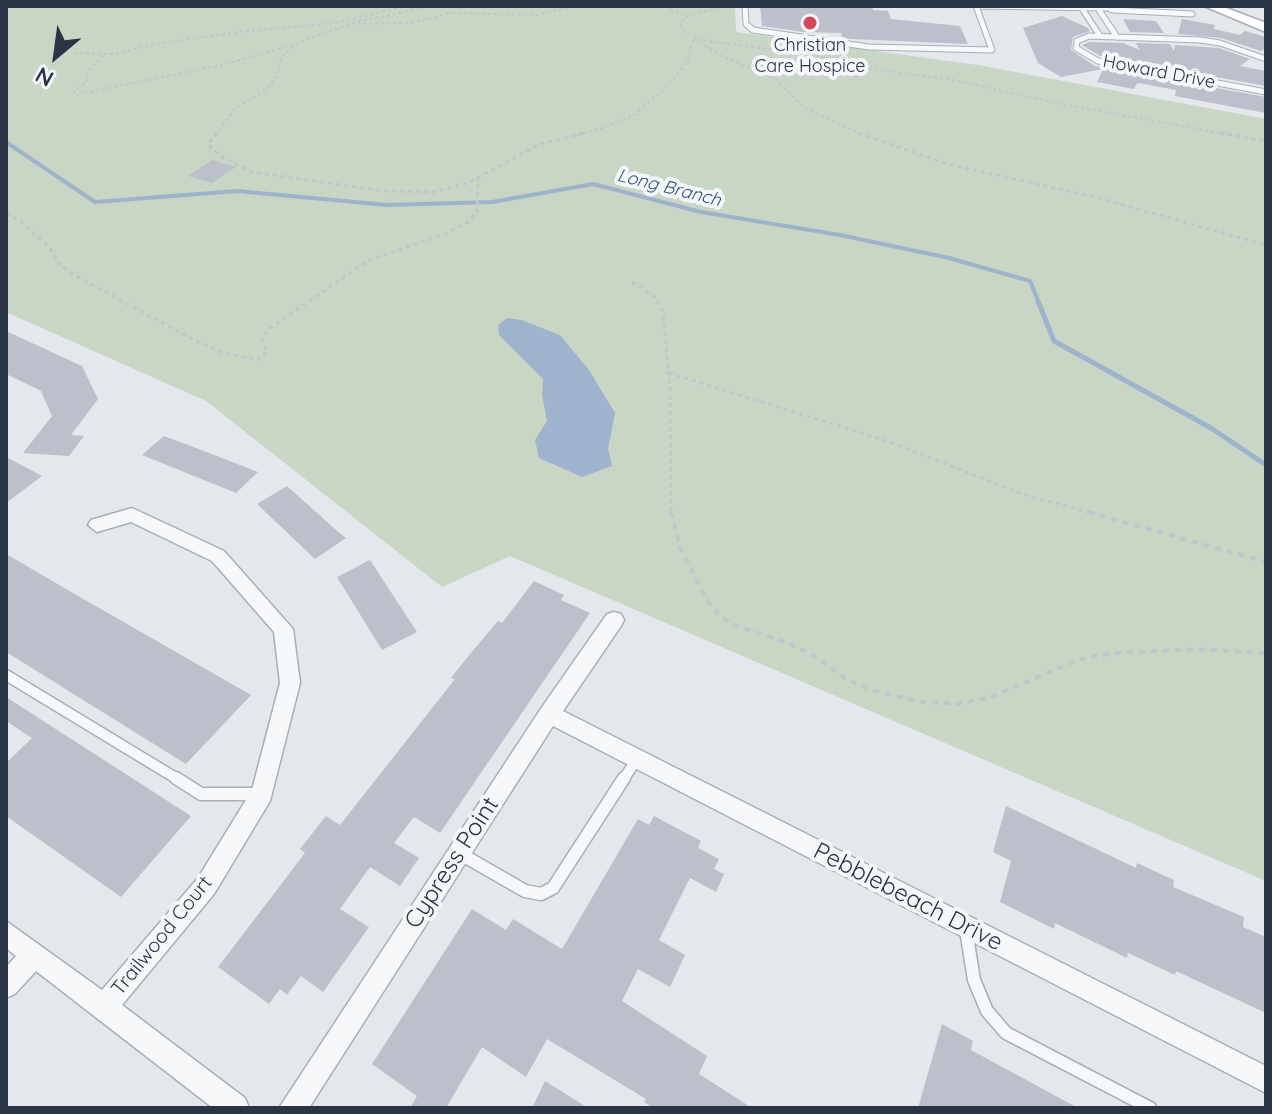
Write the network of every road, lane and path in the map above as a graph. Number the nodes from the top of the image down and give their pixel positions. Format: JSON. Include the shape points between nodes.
{"nodes":[{"id":1,"x":406,"y":6,"type":"edge"},
{"id":2,"x":432,"y":6,"type":"edge"},
{"id":3,"x":576,"y":6,"type":"edge"},
{"id":4,"x":665,"y":6,"type":"edge"},
{"id":5,"x":745,"y":6,"type":"edge"},
{"id":6,"x":976,"y":6,"type":"edge"},
{"id":7,"x":1210,"y":6,"type":"edge"},
{"id":8,"x":1241,"y":6,"type":"edge"},
{"id":9,"x":724,"y":7,"type":"edge"},
{"id":10,"x":1030,"y":7,"type":"edge"},
{"id":11,"x":1103,"y":8,"type":"edge"},
{"id":12,"x":1125,"y":8,"type":"edge"},
{"id":13,"x":1083,"y":10,"type":"junction"},
{"id":14,"x":1192,"y":14,"type":"dead end"},
{"id":15,"x":1266,"y":15,"type":"edge"},
{"id":16,"x":687,"y":17,"type":"junction"},
{"id":17,"x":346,"y":24,"type":"junction"},
{"id":18,"x":1266,"y":28,"type":"edge"},
{"id":19,"x":1100,"y":36,"type":"junction"},
{"id":20,"x":1117,"y":37,"type":"junction"},
{"id":21,"x":694,"y":38,"type":"junction"},
{"id":22,"x":292,"y":46,"type":"junction"},
{"id":23,"x":74,"y":53,"type":"dead end"},
{"id":24,"x":105,"y":55,"type":"junction"},
{"id":25,"x":1266,"y":59,"type":"edge"},
{"id":26,"x":1266,"y":92,"type":"edge"},
{"id":27,"x":1266,"y":141,"type":"edge"},
{"id":28,"x":478,"y":177,"type":"junction"},
{"id":29,"x":6,"y":214,"type":"edge"},
{"id":30,"x":1266,"y":245,"type":"edge"},
{"id":31,"x":632,"y":282,"type":"dead end"},
{"id":32,"x":669,"y":373,"type":"junction"},
{"id":33,"x":97,"y":525,"type":"dead end"},
{"id":34,"x":1266,"y":562,"type":"edge"},
{"id":35,"x":614,"y":620,"type":"dead end"},
{"id":36,"x":1266,"y":653,"type":"edge"},
{"id":37,"x":6,"y":675,"type":"edge"},
{"id":38,"x":549,"y":714,"type":"junction"},
{"id":39,"x":637,"y":759,"type":"junction"},
{"id":40,"x":262,"y":794,"type":"junction"},
{"id":41,"x":459,"y":853,"type":"junction"},
{"id":42,"x":966,"y":926,"type":"junction"},
{"id":43,"x":6,"y":933,"type":"edge"},
{"id":44,"x":34,"y":955,"type":"junction"},
{"id":45,"x":6,"y":985,"type":"edge"},
{"id":46,"x":104,"y":1007,"type":"junction"},
{"id":47,"x":1266,"y":1080,"type":"edge"},
{"id":48,"x":222,"y":1104,"type":"edge"},
{"id":49,"x":293,"y":1108,"type":"edge"},
{"id":50,"x":1150,"y":1108,"type":"edge"}],
"edges":[{"from":1,"to":24,"type":"path","via":[[335,23],[238,32]]},
{"from":2,"to":17,"type":"path"},
{"from":3,"to":17,"type":"path","via":[[537,15],[451,13],[412,23]]},
{"from":4,"to":16,"type":"path"},
{"from":5,"to":6,"type":"lane","via":[[746,24],[753,30],[869,47],[992,50]]},
{"from":6,"to":10,"type":"lane"},
{"from":7,"to":18,"type":"main road"},
{"from":8,"to":15,"type":"main road"},
{"from":9,"to":16,"type":"path"},
{"from":10,"to":13,"type":"lane"},
{"from":11,"to":12,"type":"lane"},
{"from":11,"to":13,"type":"lane"},
{"from":11,"to":20,"type":"lane","name":"Howard Drive"},
{"from":12,"to":14,"type":"lane"},
{"from":13,"to":19,"type":"lane","name":"Howard Drive"},
{"from":16,"to":21,"type":"path","via":[[681,26]]},
{"from":17,"to":22,"type":"path"},
{"from":19,"to":20,"type":"lane"},
{"from":19,"to":26,"type":"lane","name":"Howard Drive","via":[[1077,41],[1076,48],[1098,61]]},
{"from":20,"to":25,"type":"lane","via":[[1210,41]]},
{"from":21,"to":27,"type":"path","via":[[954,80]]},
{"from":21,"to":28,"type":"path","via":[[688,61],[636,114],[540,144]]},
{"from":21,"to":30,"type":"path","via":[[719,55],[775,78],[804,108],[879,142]]},
{"from":22,"to":24,"type":"path","via":[[218,66],[74,92]]},
{"from":22,"to":28,"type":"path","via":[[281,57],[268,88],[236,108],[208,144],[221,157],[270,176],[384,191],[433,192]]},
{"from":23,"to":24,"type":"path"},
{"from":28,"to":29,"type":"path","via":[[477,212],[468,222],[369,260],[270,328],[262,338],[267,353],[257,360],[194,340],[74,275],[19,220]]},
{"from":31,"to":32,"type":"path","via":[[661,304]]},
{"from":32,"to":34,"type":"path","via":[[890,442],[1025,495]]},
{"from":32,"to":36,"type":"path","via":[[671,519],[705,597],[733,625],[786,642],[848,680],[922,702],[954,704],[989,698],[1080,659],[1115,653]]},
{"from":33,"to":40,"type":"street","name":"Trailwood Court","via":[[132,515],[218,556],[283,629],[290,683]]},
{"from":35,"to":38,"type":"street","name":"Cypress Point"},
{"from":37,"to":40,"type":"lane","via":[[201,794]]},
{"from":38,"to":39,"type":"street","name":"Pebblebeach Drive"},
{"from":38,"to":41,"type":"street","name":"Cypress Point"},
{"from":39,"to":41,"type":"lane","via":[[553,888],[541,894],[525,891]]},
{"from":39,"to":42,"type":"street","name":"Pebblebeach Drive"},
{"from":40,"to":46,"type":"street","name":"Trailwood Court","via":[[206,886]]},
{"from":41,"to":49,"type":"street","name":"Cypress Point"},
{"from":42,"to":47,"type":"street","name":"Pebblebeach Drive"},
{"from":42,"to":50,"type":"lane","via":[[974,980],[987,1011],[1006,1033]]},
{"from":43,"to":44,"type":"street"},
{"from":44,"to":45,"type":"street"},
{"from":44,"to":46,"type":"street"},
{"from":46,"to":48,"type":"street"}]}
